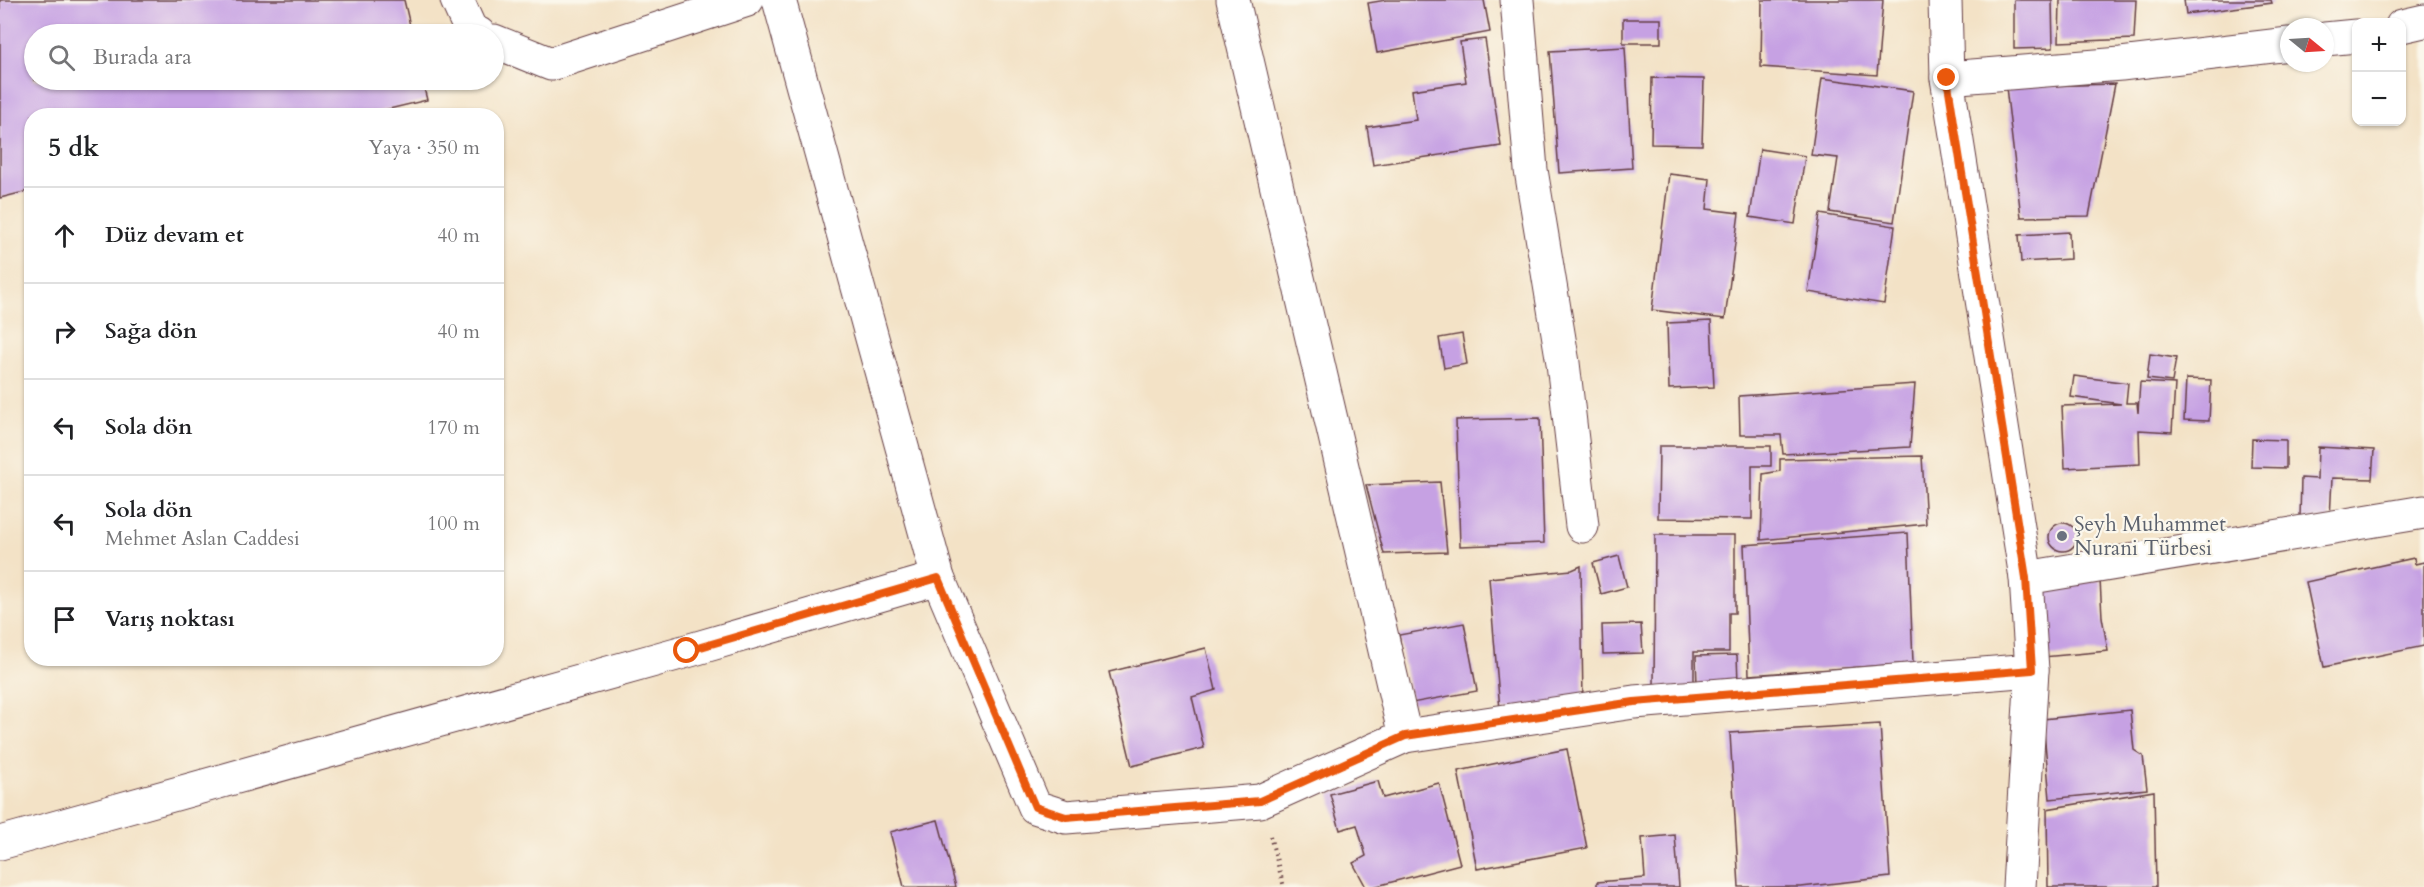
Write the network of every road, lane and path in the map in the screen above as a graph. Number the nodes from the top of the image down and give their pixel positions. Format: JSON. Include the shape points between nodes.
{"nodes":[{"id":1,"x":457,"y":0,"type":"edge"},
{"id":2,"x":747,"y":0,"type":"edge"},
{"id":3,"x":779,"y":0,"type":"edge"},
{"id":4,"x":1233,"y":0,"type":"edge"},
{"id":5,"x":1517,"y":0,"type":"edge"},
{"id":6,"x":1945,"y":0,"type":"edge"},
{"id":7,"x":2424,"y":21,"type":"edge"},
{"id":8,"x":468,"y":24,"type":"edge"},
{"id":9,"x":2406,"y":25,"type":"edge"},
{"id":10,"x":2352,"y":36,"type":"edge"},
{"id":11,"x":2334,"y":38,"type":"edge"},
{"id":12,"x":504,"y":44,"type":"edge"},
{"id":13,"x":2280,"y":45,"type":"edge"},
{"id":14,"x":1947,"y":78,"type":"junction"},
{"id":15,"x":2424,"y":512,"type":"edge"},
{"id":16,"x":1582,"y":526,"type":"dead end"},
{"id":17,"x":938,"y":578,"type":"junction"},
{"id":18,"x":2026,"y":578,"type":"junction"},
{"id":19,"x":2032,"y":670,"type":"junction"},
{"id":20,"x":1405,"y":736,"type":"junction"},
{"id":21,"x":1260,"y":801,"type":"junction"},
{"id":22,"x":0,"y":843,"type":"edge"},
{"id":23,"x":1284,"y":887,"type":"edge"},
{"id":24,"x":2019,"y":887,"type":"edge"}],
"edges":[{"from":1,"to":8,"type":"street"},
{"from":2,"to":12,"type":"street","via":[[551,64]]},
{"from":3,"to":17,"type":"street"},
{"from":4,"to":20,"type":"street"},
{"from":5,"to":16,"type":"street","via":[[1531,170],[1563,363]]},
{"from":6,"to":14,"type":"street"},
{"from":7,"to":9,"type":"street"},
{"from":10,"to":11,"type":"street"},
{"from":13,"to":14,"type":"street","via":[[2121,64]]},
{"from":14,"to":18,"type":"street"},
{"from":15,"to":18,"type":"street"},
{"from":17,"to":21,"type":"street","via":[[1035,807],[1066,817]]},
{"from":17,"to":22,"type":"street"},
{"from":18,"to":19,"type":"street"},
{"from":19,"to":20,"type":"street","via":[[1634,702]]},
{"from":19,"to":24,"type":"street"},
{"from":20,"to":21,"type":"street"},
{"from":21,"to":23,"type":"path"}]}
